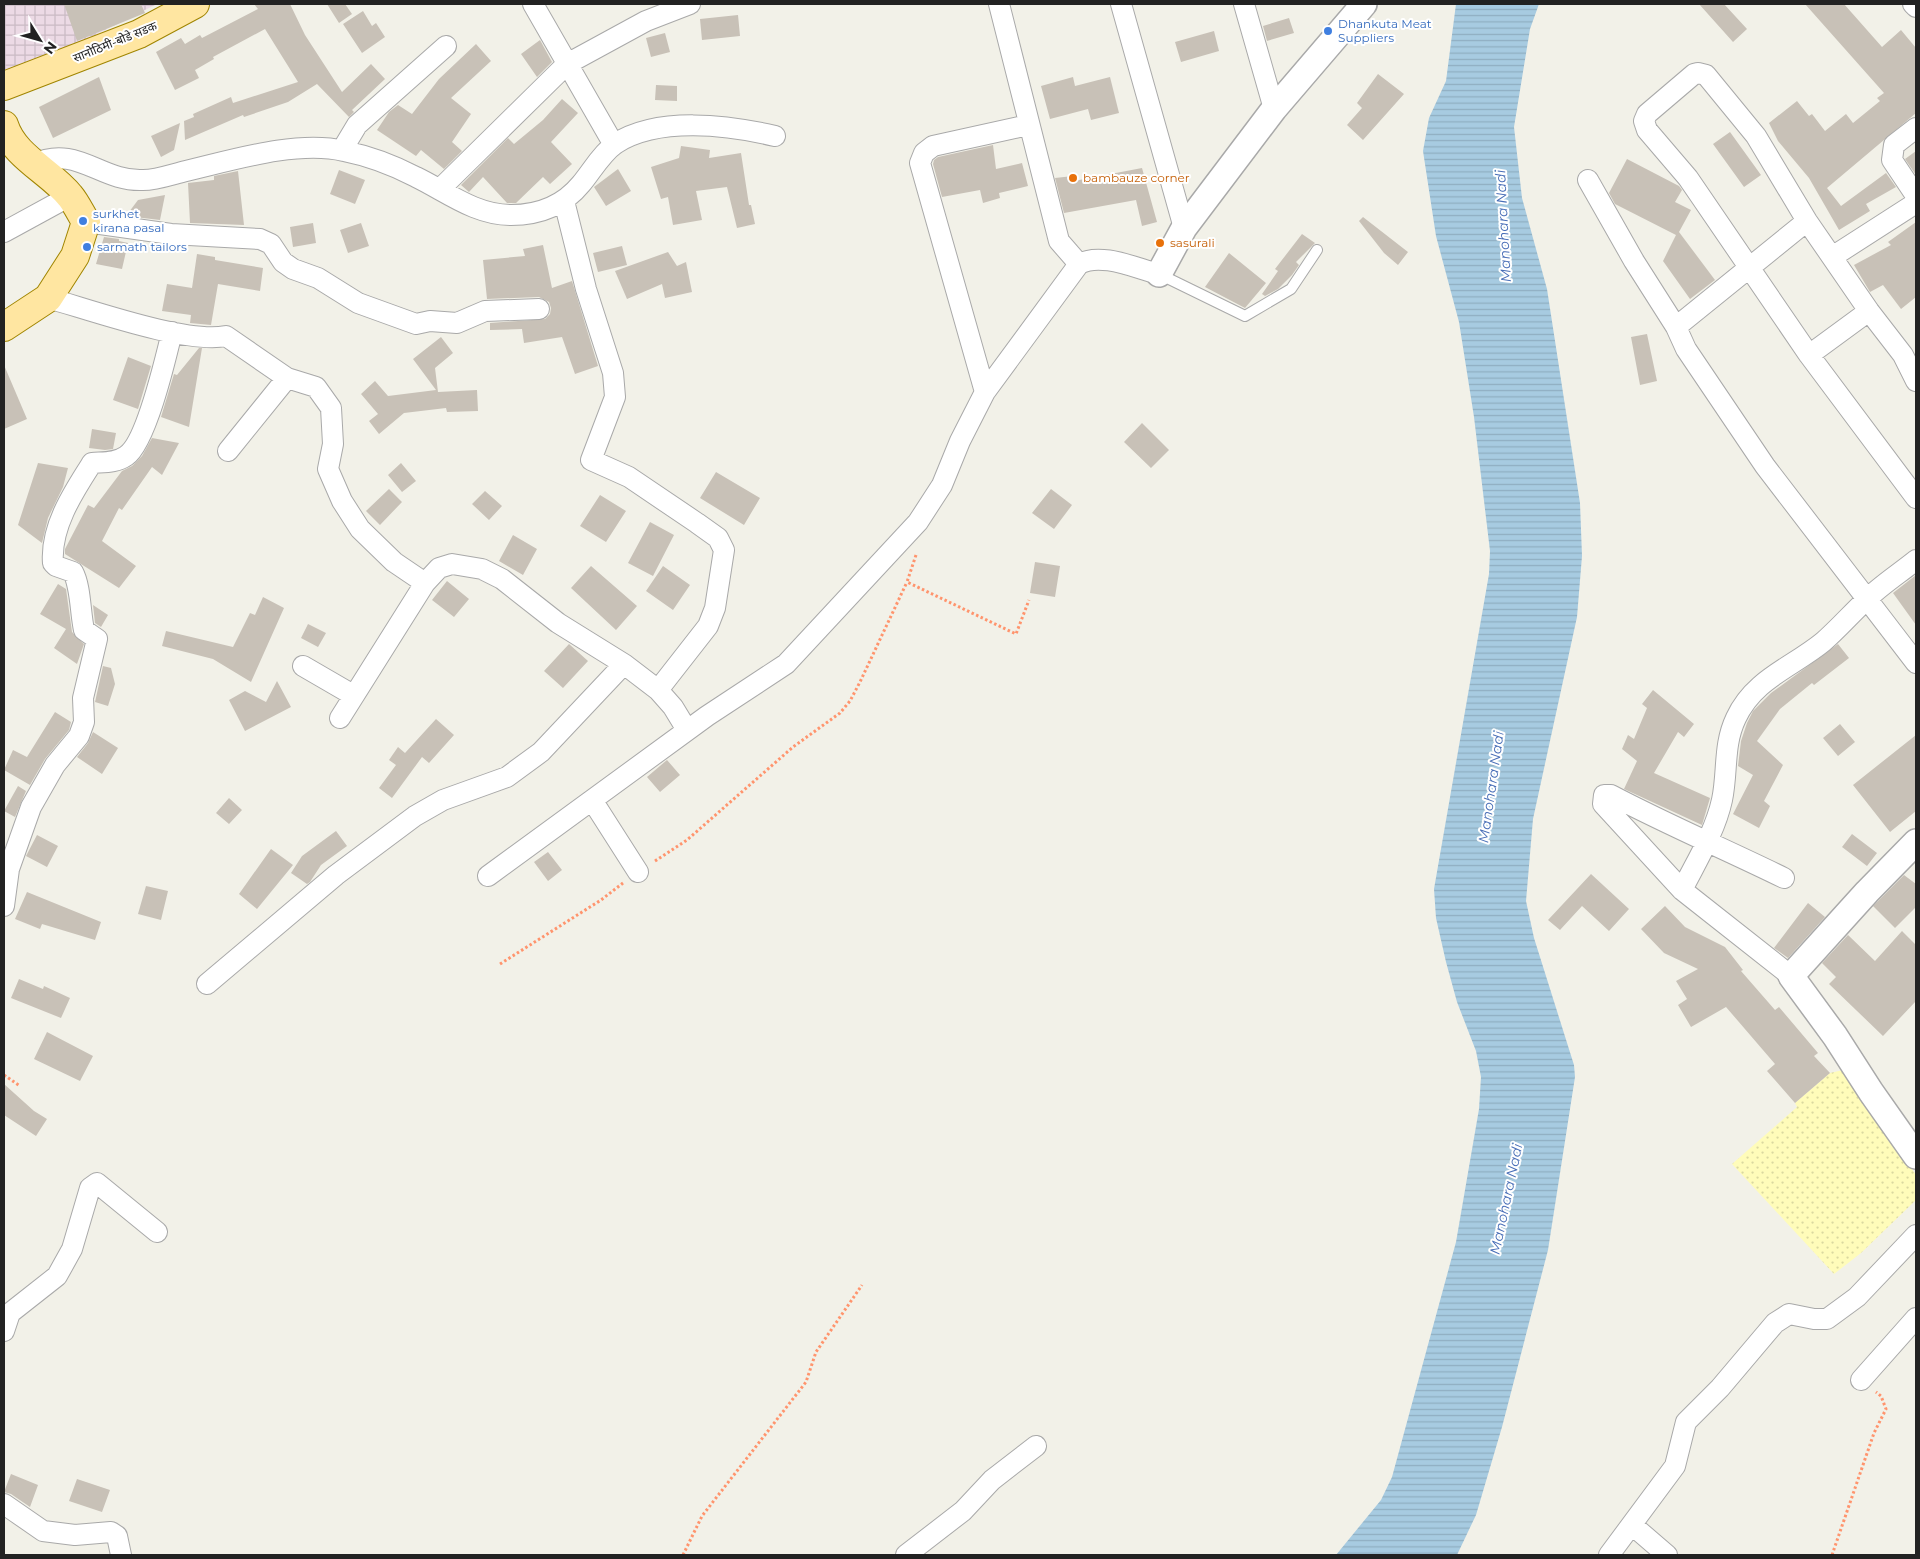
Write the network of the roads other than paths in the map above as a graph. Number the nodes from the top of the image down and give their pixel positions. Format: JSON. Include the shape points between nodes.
{"nodes":[{"id":1,"x":195,"y":4,"type":"edge"},
{"id":2,"x":534,"y":4,"type":"edge"},
{"id":3,"x":690,"y":4,"type":"edge"},
{"id":4,"x":999,"y":4,"type":"edge"},
{"id":5,"x":1120,"y":4,"type":"edge"},
{"id":6,"x":1244,"y":4,"type":"edge"},
{"id":7,"x":1364,"y":4,"type":"edge"},
{"id":8,"x":1913,"y":4,"type":"edge"},
{"id":9,"x":1916,"y":7,"type":"edge"},
{"id":10,"x":446,"y":46,"type":"dead end"},
{"id":11,"x":567,"y":64,"type":"junction"},
{"id":12,"x":4,"y":86,"type":"edge"},
{"id":13,"x":1274,"y":109,"type":"junction"},
{"id":14,"x":4,"y":125,"type":"edge"},
{"id":15,"x":1028,"y":125,"type":"junction"},
{"id":16,"x":1916,"y":128,"type":"edge"},
{"id":17,"x":775,"y":136,"type":"dead end"},
{"id":18,"x":614,"y":145,"type":"junction"},
{"id":19,"x":342,"y":150,"type":"junction"},
{"id":20,"x":33,"y":164,"type":"junction"},
{"id":21,"x":1588,"y":180,"type":"dead end"},
{"id":22,"x":440,"y":189,"type":"junction"},
{"id":23,"x":70,"y":196,"type":"junction"},
{"id":24,"x":1916,"y":196,"type":"edge"},
{"id":25,"x":564,"y":201,"type":"junction"},
{"id":26,"x":1916,"y":203,"type":"edge"},
{"id":27,"x":1807,"y":221,"type":"junction"},
{"id":28,"x":86,"y":222,"type":"junction"},
{"id":29,"x":1184,"y":228,"type":"junction"},
{"id":30,"x":4,"y":232,"type":"edge"},
{"id":31,"x":1317,"y":250,"type":"dead end"},
{"id":32,"x":1832,"y":257,"type":"junction"},
{"id":33,"x":1079,"y":264,"type":"junction"},
{"id":34,"x":1748,"y":268,"type":"junction"},
{"id":35,"x":1159,"y":274,"type":"junction"},
{"id":36,"x":48,"y":298,"type":"junction"},
{"id":37,"x":538,"y":310,"type":"dead end"},
{"id":38,"x":1868,"y":311,"type":"junction"},
{"id":39,"x":4,"y":327,"type":"edge"},
{"id":40,"x":1676,"y":327,"type":"junction"},
{"id":41,"x":172,"y":332,"type":"junction"},
{"id":42,"x":1808,"y":355,"type":"junction"},
{"id":43,"x":288,"y":378,"type":"junction"},
{"id":44,"x":1916,"y":381,"type":"edge"},
{"id":45,"x":985,"y":392,"type":"junction"},
{"id":46,"x":228,"y":451,"type":"dead end"},
{"id":47,"x":1916,"y":498,"type":"edge"},
{"id":48,"x":1916,"y":560,"type":"edge"},
{"id":49,"x":425,"y":583,"type":"junction"},
{"id":50,"x":1866,"y":599,"type":"junction"},
{"id":51,"x":1916,"y":663,"type":"edge"},
{"id":52,"x":624,"y":664,"type":"junction"},
{"id":53,"x":303,"y":666,"type":"dead end"},
{"id":54,"x":658,"y":690,"type":"junction"},
{"id":55,"x":353,"y":695,"type":"junction"},
{"id":56,"x":340,"y":718,"type":"dead end"},
{"id":57,"x":687,"y":730,"type":"junction"},
{"id":58,"x":592,"y":800,"type":"junction"},
{"id":59,"x":1707,"y":840,"type":"junction"},
{"id":60,"x":1916,"y":842,"type":"edge"},
{"id":61,"x":638,"y":872,"type":"road end"},
{"id":62,"x":488,"y":876,"type":"dead end"},
{"id":63,"x":1784,"y":878,"type":"dead end"},
{"id":64,"x":1682,"y":890,"type":"junction"},
{"id":65,"x":4,"y":906,"type":"edge"},
{"id":66,"x":1791,"y":976,"type":"junction"},
{"id":67,"x":207,"y":984,"type":"dead end"},
{"id":68,"x":1916,"y":1156,"type":"edge"},
{"id":69,"x":157,"y":1232,"type":"dead end"},
{"id":70,"x":1916,"y":1235,"type":"edge"},
{"id":71,"x":1916,"y":1318,"type":"edge"},
{"id":72,"x":4,"y":1331,"type":"edge"},
{"id":73,"x":1860,"y":1380,"type":"road end"},
{"id":74,"x":1036,"y":1446,"type":"dead end"},
{"id":75,"x":4,"y":1504,"type":"edge"},
{"id":76,"x":1632,"y":1525,"type":"junction"},
{"id":77,"x":121,"y":1555,"type":"edge"},
{"id":78,"x":906,"y":1555,"type":"edge"},
{"id":79,"x":1609,"y":1555,"type":"edge"},
{"id":80,"x":1667,"y":1555,"type":"edge"}],
"edges":[{"from":1,"to":12,"type":"main road","name":"सानोठिमी-बोडे सडक","via":[[139,34]]},
{"from":2,"to":11,"type":"street"},
{"from":3,"to":11,"type":"street","via":[[646,21]]},
{"from":4,"to":15,"type":"street"},
{"from":5,"to":29,"type":"street"},
{"from":6,"to":13,"type":"street"},
{"from":7,"to":13,"type":"street"},
{"from":8,"to":9,"type":"street"},
{"from":10,"to":19,"type":"street","via":[[357,125]]},
{"from":11,"to":18,"type":"street"},
{"from":11,"to":22,"type":"street"},
{"from":13,"to":29,"type":"street"},
{"from":14,"to":20,"type":"main road","via":[[7,134]]},
{"from":15,"to":33,"type":"street","via":[[1059,241]]},
{"from":15,"to":45,"type":"street","via":[[933,146],[924,153],[920,163]]},
{"from":16,"to":24,"type":"street","via":[[1894,145],[1892,160]]},
{"from":17,"to":18,"type":"street","via":[[712,124],[646,132]]},
{"from":18,"to":25,"type":"street"},
{"from":19,"to":20,"type":"street","via":[[273,151],[146,180],[122,180],[63,157]]},
{"from":19,"to":22,"type":"street","via":[[381,162]]},
{"from":20,"to":23,"type":"main road"},
{"from":21,"to":40,"type":"street"},
{"from":22,"to":25,"type":"street","via":[[474,208],[510,215],[549,210]]},
{"from":23,"to":28,"type":"main road"},
{"from":23,"to":30,"type":"street"},
{"from":25,"to":54,"type":"street","via":[[586,289],[613,373],[615,397],[591,460],[629,477],[697,523],[718,538],[724,550],[715,608],[708,626]]},
{"from":26,"to":32,"type":"street"},
{"from":27,"to":32,"type":"street"},
{"from":27,"to":34,"type":"street"},
{"from":27,"to":34,"type":"street","via":[[1756,136],[1706,75],[1694,74],[1646,114],[1644,121],[1647,130],[1688,178]]},
{"from":28,"to":36,"type":"main road","via":[[75,256]]},
{"from":28,"to":37,"type":"street","via":[[171,234],[260,239],[271,244],[283,262],[293,269],[318,278],[358,303],[416,324],[456,322],[485,311]]},
{"from":29,"to":35,"type":"street"},
{"from":31,"to":35,"type":"lane","via":[[1291,289],[1245,316]]},
{"from":32,"to":38,"type":"street"},
{"from":33,"to":35,"type":"street","via":[[1089,259]]},
{"from":33,"to":45,"type":"street"},
{"from":34,"to":40,"type":"street"},
{"from":34,"to":42,"type":"street"},
{"from":36,"to":39,"type":"main road"},
{"from":36,"to":41,"type":"street"},
{"from":38,"to":42,"type":"street"},
{"from":38,"to":44,"type":"street","via":[[1903,356]]},
{"from":40,"to":50,"type":"street","via":[[1686,349],[1766,466]]},
{"from":41,"to":43,"type":"street","via":[[214,338],[226,336]]},
{"from":41,"to":65,"type":"street","via":[[144,428],[128,455],[112,462],[92,463],[69,498],[56,537],[53,563],[73,572],[78,582],[84,630],[97,639],[83,698],[84,722],[79,736],[55,765],[31,807],[10,870]]},
{"from":42,"to":47,"type":"street"},
{"from":43,"to":46,"type":"street"},
{"from":43,"to":49,"type":"street","via":[[316,387],[331,408],[333,444],[328,469],[342,501],[360,529],[394,562]]},
{"from":45,"to":57,"type":"street","via":[[942,485],[918,522],[786,664]]},
{"from":48,"to":50,"type":"street"},
{"from":49,"to":52,"type":"street","via":[[439,568],[452,564],[482,569],[502,579],[558,623]]},
{"from":49,"to":55,"type":"street"},
{"from":50,"to":51,"type":"street"},
{"from":50,"to":59,"type":"street","via":[[1821,644],[1761,683],[1736,717],[1726,749],[1722,800]]},
{"from":52,"to":54,"type":"street"},
{"from":52,"to":67,"type":"street","via":[[541,752],[507,777],[443,800],[415,816],[336,875]]},
{"from":53,"to":55,"type":"street"},
{"from":54,"to":57,"type":"street"},
{"from":55,"to":56,"type":"street"},
{"from":57,"to":58,"type":"street"},
{"from":58,"to":61,"type":"street"},
{"from":58,"to":62,"type":"street"},
{"from":59,"to":63,"type":"street"},
{"from":59,"to":64,"type":"street"},
{"from":59,"to":64,"type":"street","via":[[1611,795],[1604,796],[1603,804]]},
{"from":60,"to":66,"type":"street"},
{"from":64,"to":66,"type":"street"},
{"from":66,"to":68,"type":"street"},
{"from":69,"to":72,"type":"street","via":[[97,1183],[90,1188],[72,1248],[57,1276],[10,1314]]},
{"from":70,"to":76,"type":"street","via":[[1858,1297],[1827,1318],[1789,1314],[1775,1323],[1720,1388],[1686,1422],[1676,1466]]},
{"from":71,"to":73,"type":"street"},
{"from":74,"to":78,"type":"street","via":[[992,1480],[963,1511]]},
{"from":75,"to":77,"type":"street","via":[[43,1531],[75,1535],[112,1532],[117,1536]]},
{"from":76,"to":79,"type":"street"},
{"from":76,"to":80,"type":"street"}]}
